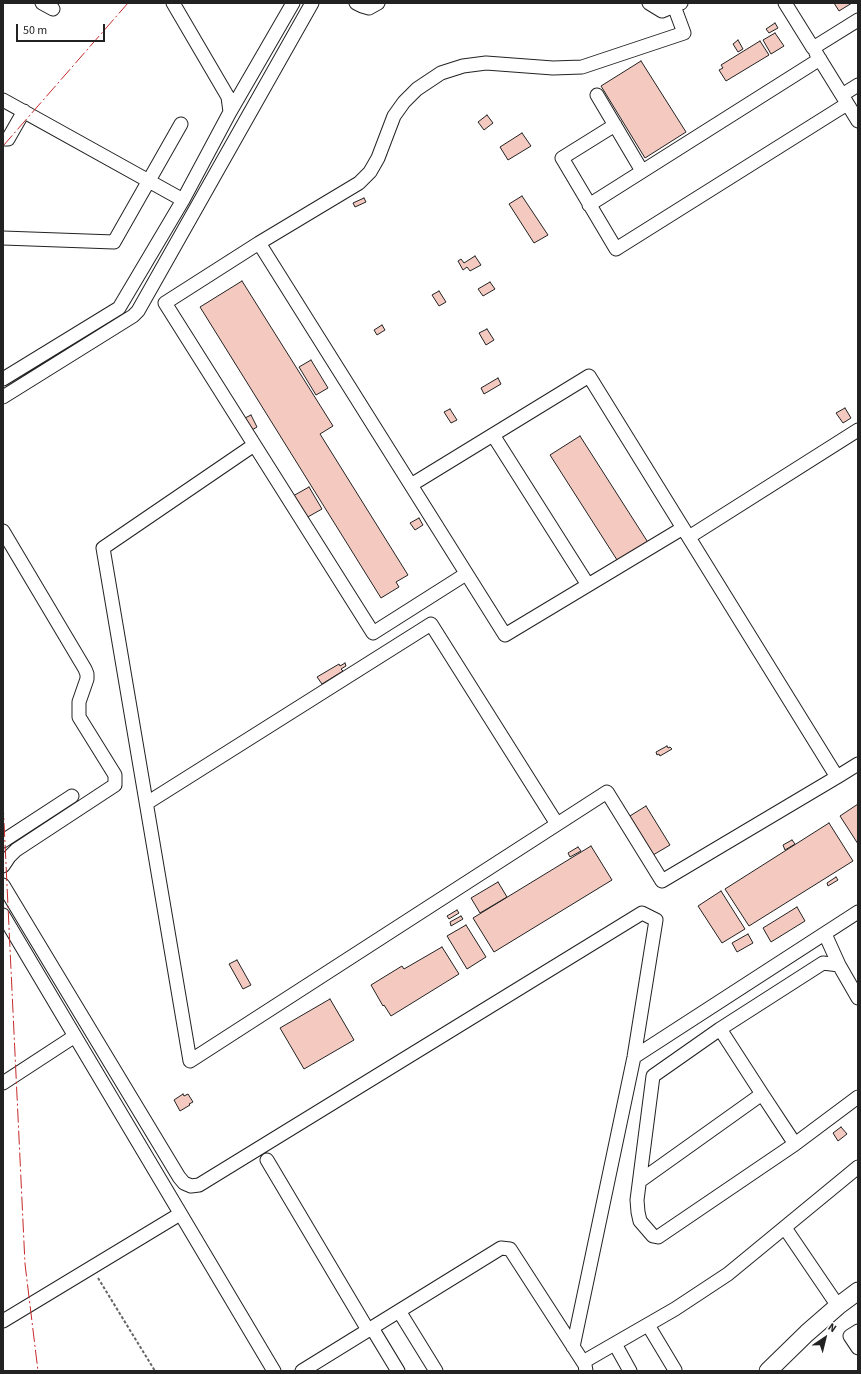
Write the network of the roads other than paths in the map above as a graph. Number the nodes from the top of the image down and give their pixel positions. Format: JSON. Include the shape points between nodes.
{"nodes":[{"id":1,"x":173,"y":3,"type":"edge"},
{"id":2,"x":293,"y":3,"type":"edge"},
{"id":3,"x":312,"y":3,"type":"edge"},
{"id":4,"x":356,"y":3,"type":"edge"},
{"id":5,"x":378,"y":3,"type":"edge"},
{"id":6,"x":649,"y":3,"type":"edge"},
{"id":7,"x":785,"y":3,"type":"edge"},
{"id":8,"x":678,"y":4,"type":"edge"},
{"id":9,"x":858,"y":20,"type":"edge"},
{"id":10,"x":816,"y":54,"type":"junction"},
{"id":11,"x":858,"y":85,"type":"edge"},
{"id":12,"x":597,"y":95,"type":"dead end"},
{"id":13,"x":845,"y":99,"type":"junction"},
{"id":14,"x":3,"y":100,"type":"edge"},
{"id":15,"x":24,"y":112,"type":"junction"},
{"id":16,"x":230,"y":112,"type":"junction"},
{"id":17,"x":858,"y":121,"type":"edge"},
{"id":18,"x":181,"y":124,"type":"dead end"},
{"id":19,"x":615,"y":125,"type":"junction"},
{"id":20,"x":3,"y":139,"type":"edge"},
{"id":21,"x":642,"y":171,"type":"junction"},
{"id":22,"x":148,"y":182,"type":"junction"},
{"id":23,"x":183,"y":200,"type":"junction"},
{"id":24,"x":589,"y":205,"type":"junction"},
{"id":25,"x":3,"y":238,"type":"edge"},
{"id":26,"x":259,"y":243,"type":"junction"},
{"id":27,"x":3,"y":379,"type":"edge"},
{"id":28,"x":3,"y":397,"type":"edge"},
{"id":29,"x":858,"y":430,"type":"edge"},
{"id":30,"x":493,"y":434,"type":"junction"},
{"id":31,"x":254,"y":445,"type":"junction"},
{"id":32,"x":411,"y":485,"type":"junction"},
{"id":33,"x":3,"y":531,"type":"edge"},
{"id":34,"x":686,"y":532,"type":"junction"},
{"id":35,"x":466,"y":574,"type":"junction"},
{"id":36,"x":588,"y":585,"type":"junction"},
{"id":37,"x":858,"y":764,"type":"edge"},
{"id":38,"x":837,"y":777,"type":"junction"},
{"id":39,"x":72,"y":796,"type":"dead end"},
{"id":40,"x":147,"y":803,"type":"junction"},
{"id":41,"x":557,"y":824,"type":"junction"},
{"id":42,"x":3,"y":841,"type":"edge"},
{"id":43,"x":3,"y":866,"type":"edge"},
{"id":44,"x":3,"y":885,"type":"edge"},
{"id":45,"x":858,"y":912,"type":"edge"},
{"id":46,"x":3,"y":915,"type":"edge"},
{"id":47,"x":825,"y":934,"type":"junction"},
{"id":48,"x":839,"y":966,"type":"junction"},
{"id":49,"x":858,"y":998,"type":"edge"},
{"id":50,"x":720,"y":1029,"type":"junction"},
{"id":51,"x":75,"y":1036,"type":"junction"},
{"id":52,"x":634,"y":1057,"type":"junction"},
{"id":53,"x":3,"y":1083,"type":"edge"},
{"id":54,"x":762,"y":1094,"type":"junction"},
{"id":55,"x":858,"y":1097,"type":"edge"},
{"id":56,"x":795,"y":1144,"type":"junction"},
{"id":57,"x":267,"y":1160,"type":"dead end"},
{"id":58,"x":858,"y":1168,"type":"edge"},
{"id":59,"x":640,"y":1181,"type":"junction"},
{"id":60,"x":180,"y":1214,"type":"junction"},
{"id":61,"x":785,"y":1228,"type":"junction"},
{"id":62,"x":858,"y":1291,"type":"edge"},
{"id":63,"x":838,"y":1306,"type":"junction"},
{"id":64,"x":399,"y":1311,"type":"junction"},
{"id":65,"x":3,"y":1321,"type":"edge"},
{"id":66,"x":648,"y":1325,"type":"junction"},
{"id":67,"x":370,"y":1329,"type":"junction"},
{"id":68,"x":858,"y":1331,"type":"edge"},
{"id":69,"x":615,"y":1344,"type":"junction"},
{"id":70,"x":573,"y":1347,"type":"junction"},
{"id":71,"x":858,"y":1348,"type":"edge"},
{"id":72,"x":584,"y":1366,"type":"edge"},
{"id":73,"x":675,"y":1370,"type":"edge"},
{"id":74,"x":274,"y":1371,"type":"edge"},
{"id":75,"x":302,"y":1371,"type":"edge"},
{"id":76,"x":398,"y":1371,"type":"edge"},
{"id":77,"x":436,"y":1371,"type":"edge"},
{"id":78,"x":630,"y":1371,"type":"edge"},
{"id":79,"x":768,"y":1371,"type":"edge"}],
"edges":[{"from":1,"to":16,"type":"street","via":[[228,97]]},
{"from":2,"to":16,"type":"street"},
{"from":3,"to":28,"type":"street","via":[[138,311]]},
{"from":4,"to":5,"type":"street","via":[[369,8]]},
{"from":6,"to":8,"type":"street","via":[[662,11]]},
{"from":7,"to":10,"type":"street"},
{"from":8,"to":26,"type":"street","via":[[684,33],[582,67],[553,68],[486,63],[462,66],[441,73],[417,89],[401,106],[394,116],[378,158],[370,172],[359,183]]},
{"from":9,"to":10,"type":"street"},
{"from":10,"to":13,"type":"street"},
{"from":10,"to":21,"type":"street"},
{"from":11,"to":13,"type":"street"},
{"from":12,"to":19,"type":"street"},
{"from":13,"to":17,"type":"street"},
{"from":13,"to":24,"type":"street","via":[[616,249]]},
{"from":14,"to":15,"type":"street"},
{"from":15,"to":20,"type":"street","via":[[8,139]]},
{"from":15,"to":22,"type":"street"},
{"from":16,"to":23,"type":"street"},
{"from":18,"to":22,"type":"street"},
{"from":19,"to":21,"type":"street"},
{"from":19,"to":24,"type":"street","via":[[562,158]]},
{"from":21,"to":24,"type":"street"},
{"from":22,"to":23,"type":"street"},
{"from":22,"to":25,"type":"street","via":[[114,242]]},
{"from":23,"to":27,"type":"street","via":[[119,308]]},
{"from":26,"to":31,"type":"street","via":[[165,303]]},
{"from":26,"to":32,"type":"street"},
{"from":29,"to":34,"type":"street"},
{"from":30,"to":32,"type":"street"},
{"from":30,"to":34,"type":"street","via":[[589,376]]},
{"from":30,"to":36,"type":"street"},
{"from":31,"to":35,"type":"street","via":[[373,633]]},
{"from":31,"to":40,"type":"street","via":[[103,548]]},
{"from":32,"to":35,"type":"street"},
{"from":33,"to":43,"type":"street","via":[[85,669],[87,679],[79,702],[79,717],[115,775],[115,785],[16,850]]},
{"from":34,"to":36,"type":"street"},
{"from":34,"to":38,"type":"street"},
{"from":35,"to":36,"type":"street","via":[[505,635]]},
{"from":37,"to":38,"type":"street"},
{"from":38,"to":41,"type":"street","via":[[662,881],[607,792]]},
{"from":39,"to":42,"type":"street"},
{"from":40,"to":41,"type":"street","via":[[431,624]]},
{"from":40,"to":41,"type":"street","via":[[190,1060]]},
{"from":44,"to":52,"type":"street","via":[[179,1177],[191,1186],[199,1185],[642,913],[656,920]]},
{"from":45,"to":47,"type":"street"},
{"from":46,"to":51,"type":"street"},
{"from":47,"to":48,"type":"street"},
{"from":47,"to":52,"type":"street"},
{"from":48,"to":49,"type":"street"},
{"from":48,"to":50,"type":"street","via":[[824,963]]},
{"from":50,"to":54,"type":"street"},
{"from":50,"to":59,"type":"street","via":[[653,1076]]},
{"from":51,"to":53,"type":"street"},
{"from":51,"to":60,"type":"street"},
{"from":52,"to":70,"type":"street"},
{"from":54,"to":56,"type":"street"},
{"from":54,"to":59,"type":"street"},
{"from":55,"to":56,"type":"street"},
{"from":56,"to":59,"type":"street","via":[[658,1238],[640,1221],[637,1200]]},
{"from":57,"to":67,"type":"street"},
{"from":58,"to":61,"type":"street"},
{"from":60,"to":65,"type":"street"},
{"from":60,"to":74,"type":"street"},
{"from":61,"to":63,"type":"street"},
{"from":61,"to":66,"type":"street","via":[[728,1274]]},
{"from":62,"to":63,"type":"main road"},
{"from":63,"to":79,"type":"main road"},
{"from":64,"to":67,"type":"street"},
{"from":64,"to":70,"type":"street","via":[[502,1248],[510,1249]]},
{"from":64,"to":77,"type":"street"},
{"from":66,"to":69,"type":"street"},
{"from":66,"to":73,"type":"street"},
{"from":67,"to":75,"type":"street"},
{"from":67,"to":76,"type":"street"},
{"from":68,"to":71,"type":"street","via":[[850,1336]]},
{"from":69,"to":72,"type":"street"},
{"from":69,"to":78,"type":"street"},
{"from":70,"to":72,"type":"street"}]}
